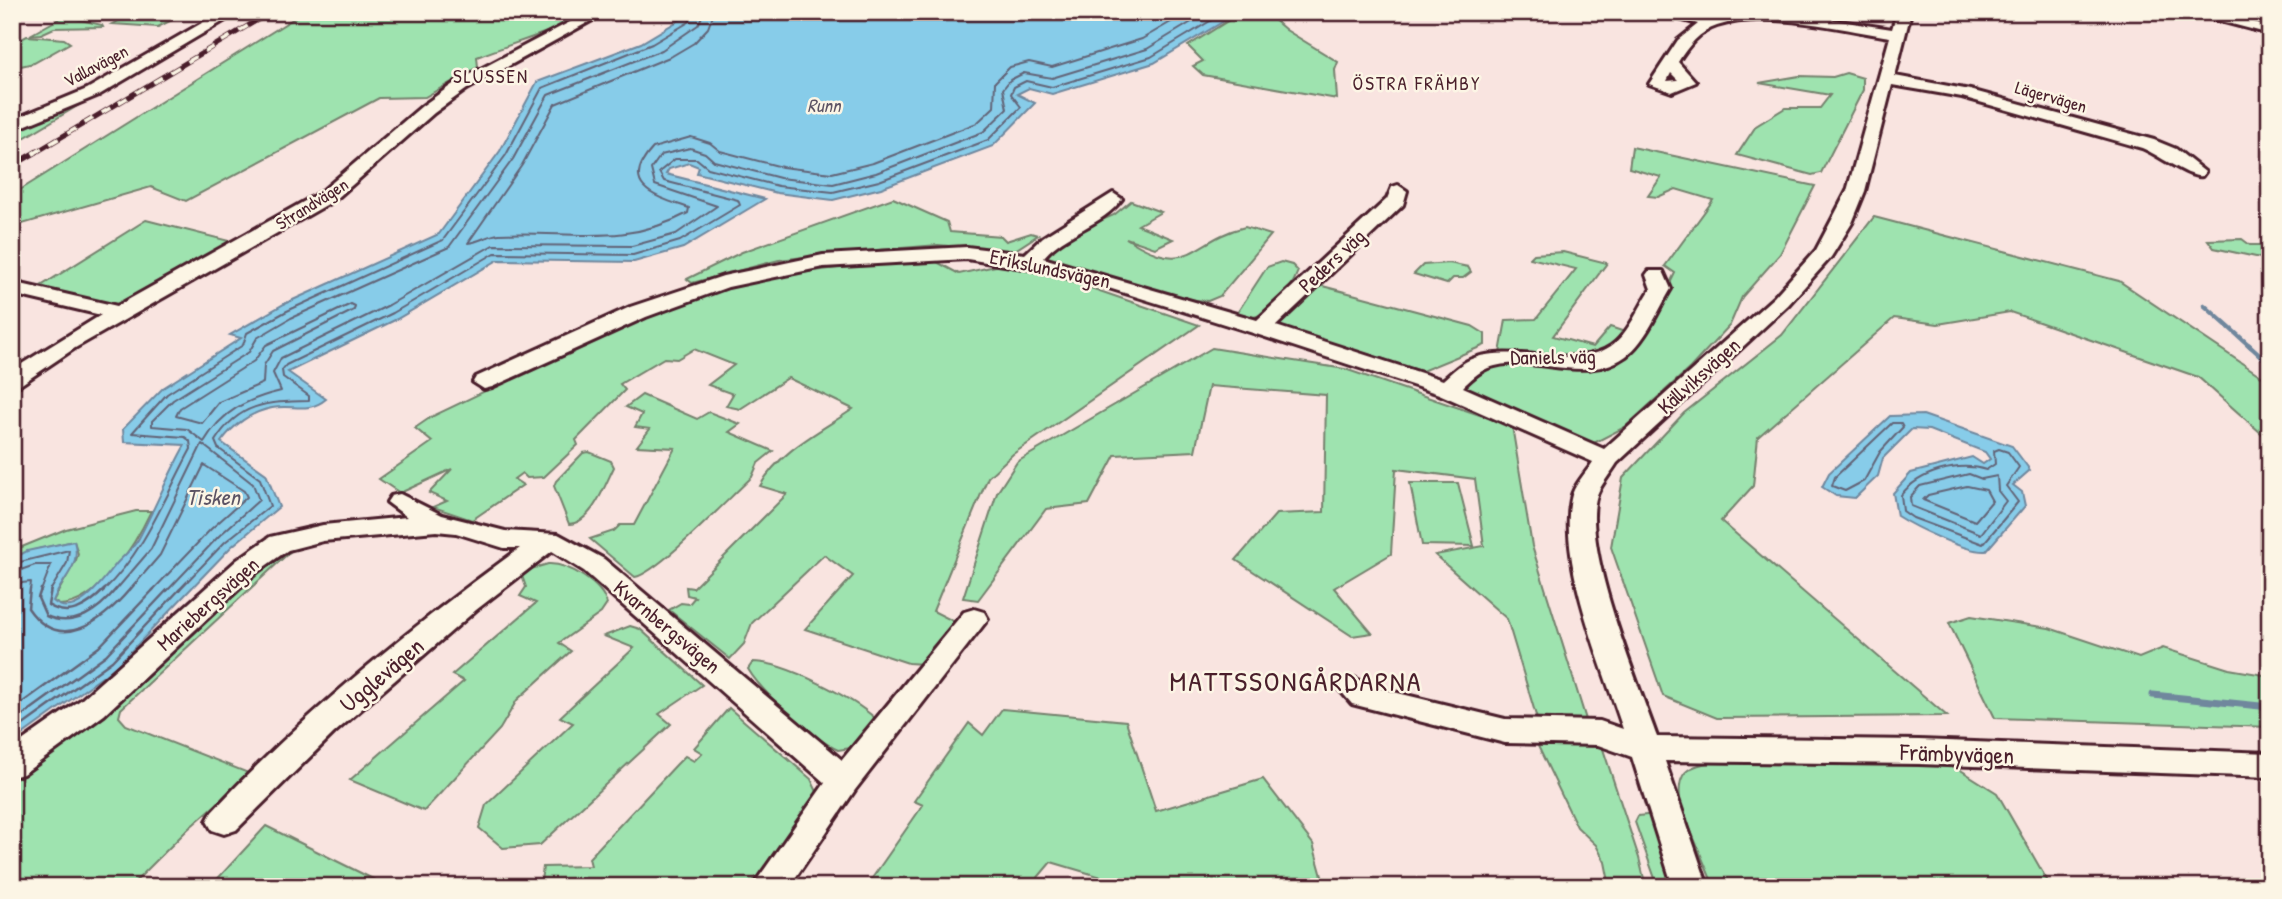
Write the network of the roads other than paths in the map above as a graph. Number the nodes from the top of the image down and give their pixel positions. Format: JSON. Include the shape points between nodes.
{"nodes":[{"id":1,"x":232,"y":12,"type":"edge"},
{"id":2,"x":600,"y":12,"type":"edge"},
{"id":3,"x":1663,"y":12,"type":"edge"},
{"id":4,"x":1905,"y":12,"type":"edge"},
{"id":5,"x":2193,"y":12,"type":"edge"},
{"id":6,"x":1744,"y":15,"type":"edge"},
{"id":7,"x":2220,"y":15,"type":"edge"},
{"id":8,"x":1709,"y":22,"type":"junction"},
{"id":9,"x":2247,"y":25,"type":"junction"},
{"id":10,"x":2270,"y":30,"type":"edge"},
{"id":11,"x":1898,"y":34,"type":"junction"},
{"id":12,"x":2270,"y":47,"type":"edge"},
{"id":13,"x":1670,"y":62,"type":"dead end"},
{"id":14,"x":1886,"y":79,"type":"junction"},
{"id":15,"x":12,"y":126,"type":"edge"},
{"id":16,"x":2196,"y":172,"type":"dead end"},
{"id":17,"x":1398,"y":191,"type":"dead end"},
{"id":18,"x":1113,"y":200,"type":"dead end"},
{"id":19,"x":1030,"y":261,"type":"junction"},
{"id":20,"x":1656,"y":275,"type":"dead end"},
{"id":21,"x":12,"y":288,"type":"edge"},
{"id":22,"x":120,"y":313,"type":"junction"},
{"id":23,"x":1261,"y":328,"type":"junction"},
{"id":24,"x":12,"y":380,"type":"edge"},
{"id":25,"x":484,"y":382,"type":"dead end"},
{"id":26,"x":1447,"y":389,"type":"junction"},
{"id":27,"x":1607,"y":459,"type":"junction"},
{"id":28,"x":400,"y":502,"type":"dead end"},
{"id":29,"x":450,"y":524,"type":"junction"},
{"id":30,"x":549,"y":540,"type":"junction"},
{"id":31,"x":974,"y":618,"type":"dead end"},
{"id":32,"x":1354,"y":688,"type":"dead end"},
{"id":33,"x":1644,"y":749,"type":"junction"},
{"id":34,"x":12,"y":765,"type":"edge"},
{"id":35,"x":2270,"y":765,"type":"edge"},
{"id":36,"x":844,"y":781,"type":"junction"},
{"id":37,"x":224,"y":821,"type":"dead end"},
{"id":38,"x":769,"y":887,"type":"edge"},
{"id":39,"x":1691,"y":887,"type":"edge"}],
"edges":[{"from":1,"to":15,"type":"street","name":"Vallavägen","via":[[93,92]]},
{"from":2,"to":22,"type":"street","name":"Strandvägen","via":[[475,75],[420,116],[328,197]]},
{"from":3,"to":8,"type":"street"},
{"from":4,"to":11,"type":"street","name":"Källviksvägen"},
{"from":5,"to":7,"type":"street"},
{"from":6,"to":8,"type":"street"},
{"from":6,"to":11,"type":"street"},
{"from":7,"to":9,"type":"street"},
{"from":8,"to":13,"type":"street","via":[[1693,33]]},
{"from":9,"to":10,"type":"street"},
{"from":9,"to":12,"type":"street"},
{"from":11,"to":14,"type":"street","name":"Källviksvägen"},
{"from":14,"to":16,"type":"street","name":"Lägervägen","via":[[1964,93],[2148,144]]},
{"from":14,"to":27,"type":"street","name":"Källviksvägen","via":[[1856,191],[1824,253],[1781,301]]},
{"from":17,"to":23,"type":"street","name":"Peders väg","via":[[1396,201]]},
{"from":18,"to":19,"type":"street","via":[[1042,244]]},
{"from":19,"to":23,"type":"street","name":"Erikslundsvägen"},
{"from":19,"to":25,"type":"street","name":"Erikslundsvägen","via":[[978,254],[922,254],[774,269],[674,298]]},
{"from":20,"to":26,"type":"street","name":"Daniels väg","via":[[1661,289],[1613,354],[1582,361],[1494,359],[1475,365]]},
{"from":21,"to":22,"type":"street"},
{"from":22,"to":24,"type":"street","name":"Strandvägen"},
{"from":23,"to":26,"type":"street","name":"Erikslundsvägen"},
{"from":26,"to":27,"type":"street","name":"Erikslundsvägen"},
{"from":27,"to":33,"type":"street","name":"Källviksvägen","via":[[1584,496],[1581,535],[1598,606]]},
{"from":28,"to":29,"type":"street"},
{"from":29,"to":30,"type":"street","name":"Kvarnbergsvägen","via":[[504,539]]},
{"from":29,"to":34,"type":"street","name":"Mariebergsvägen","via":[[323,533],[279,543],[247,566],[93,707]]},
{"from":30,"to":36,"type":"street","name":"Kvarnbergsvägen","via":[[594,565]]},
{"from":30,"to":37,"type":"street","name":"Ugglevägen","via":[[352,699]]},
{"from":31,"to":36,"type":"street"},
{"from":32,"to":33,"type":"street","via":[[1363,696],[1504,731],[1600,733]]},
{"from":33,"to":35,"type":"street","name":"Främbyvägen","via":[[1919,752]]},
{"from":33,"to":39,"type":"street","name":"Källviksvägen"},
{"from":36,"to":38,"type":"street"}]}
